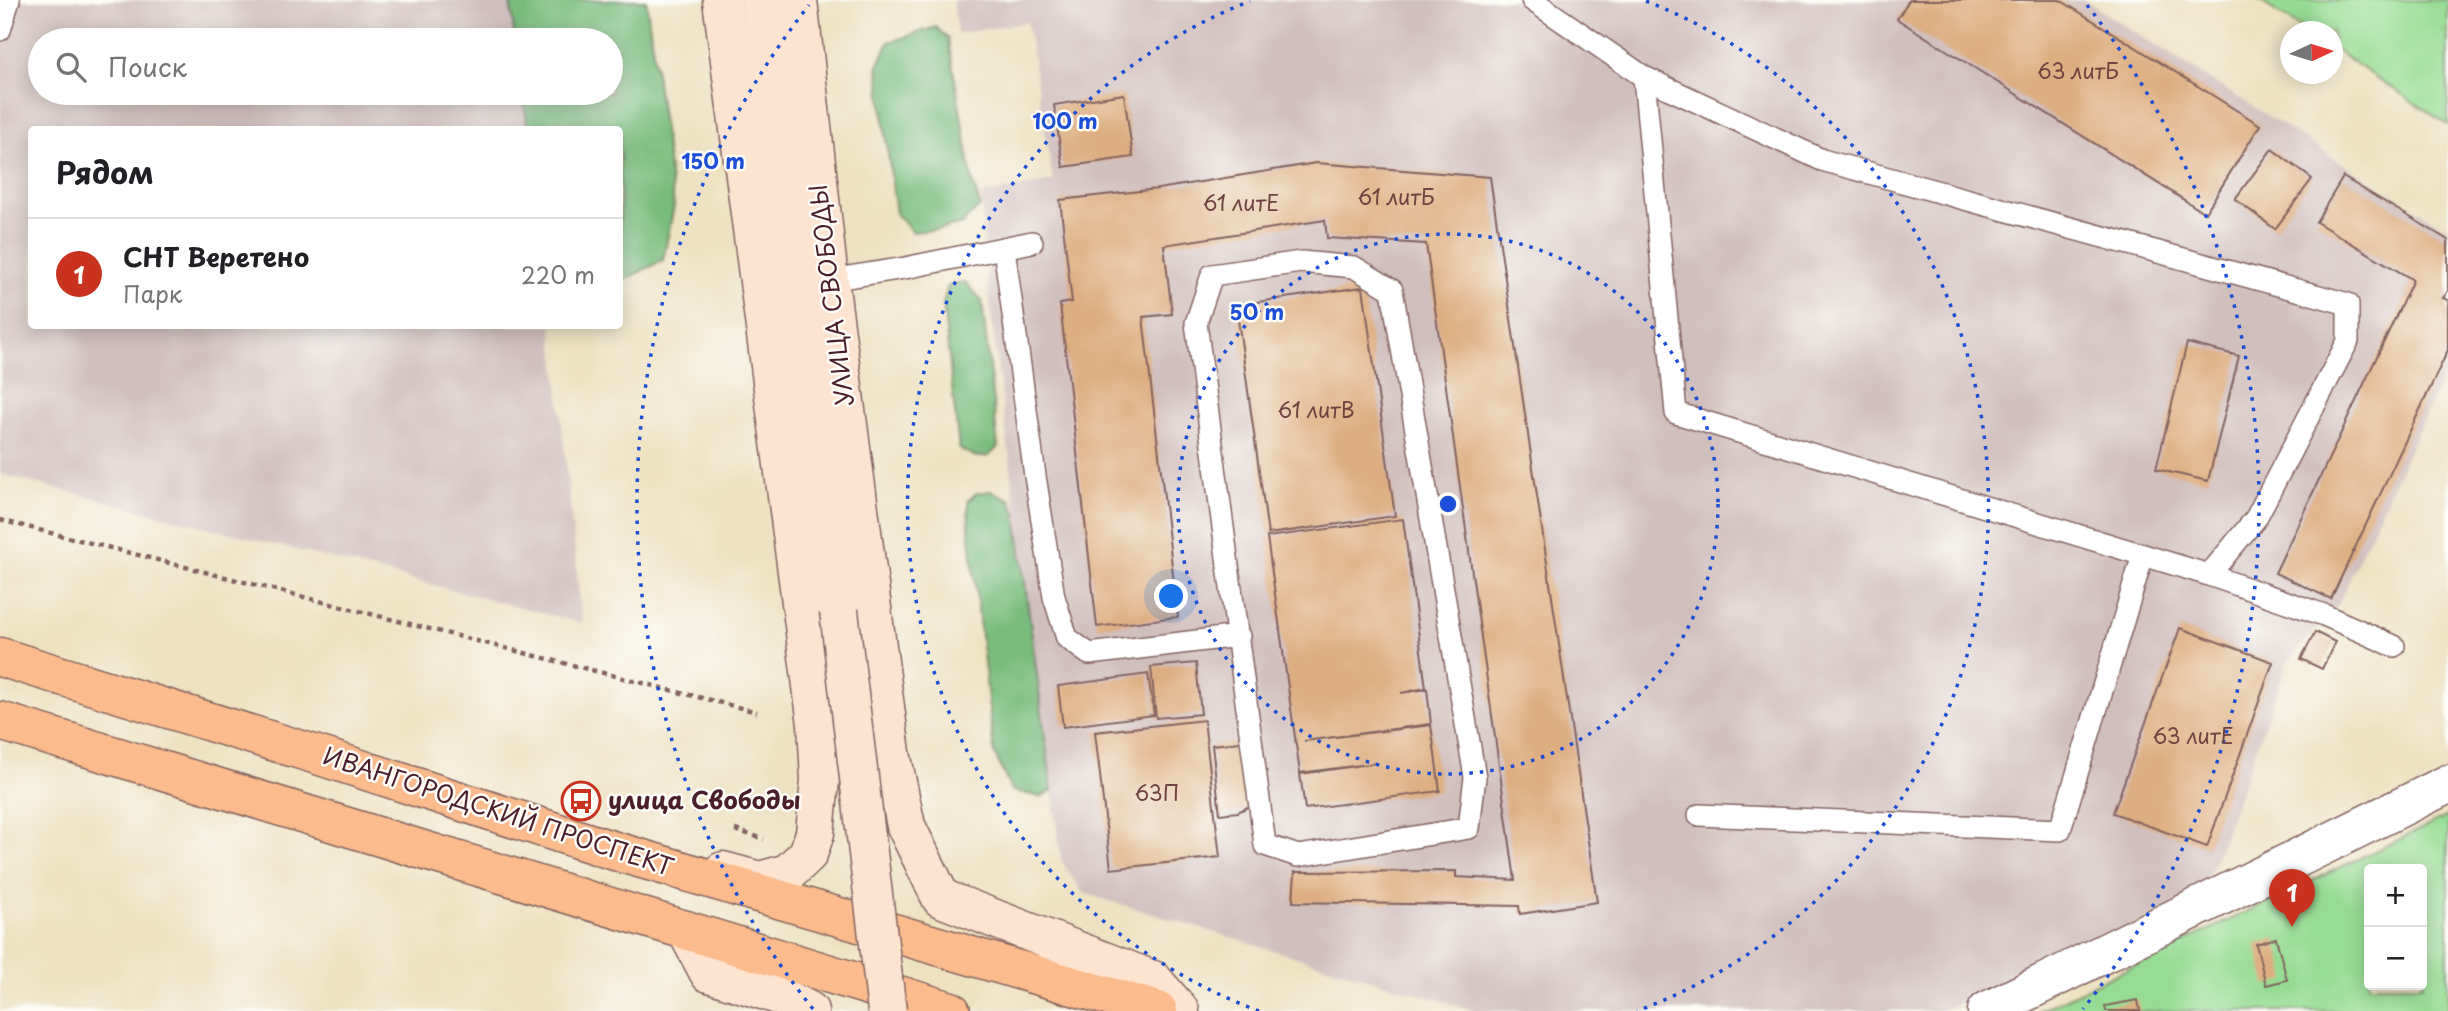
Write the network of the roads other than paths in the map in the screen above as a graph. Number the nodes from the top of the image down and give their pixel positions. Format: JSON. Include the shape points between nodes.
{"nodes":[{"id":1,"x":9,"y":0,"type":"edge"},
{"id":2,"x":722,"y":0,"type":"edge"},
{"id":3,"x":760,"y":0,"type":"edge"},
{"id":4,"x":798,"y":0,"type":"edge"},
{"id":5,"x":1532,"y":0,"type":"edge"},
{"id":6,"x":0,"y":30,"type":"edge"},
{"id":7,"x":1644,"y":77,"type":"junction"},
{"id":8,"x":1032,"y":242,"type":"dead end"},
{"id":9,"x":1004,"y":248,"type":"junction"},
{"id":10,"x":829,"y":280,"type":"junction"},
{"id":11,"x":2143,"y":555,"type":"junction"},
{"id":12,"x":2209,"y":575,"type":"junction"},
{"id":13,"x":1239,"y":636,"type":"junction"},
{"id":14,"x":2394,"y":646,"type":"dead end"},
{"id":15,"x":0,"y":657,"type":"edge"},
{"id":16,"x":0,"y":721,"type":"edge"},
{"id":17,"x":2447,"y":783,"type":"edge"},
{"id":18,"x":1699,"y":816,"type":"dead end"},
{"id":19,"x":605,"y":848,"type":"junction"},
{"id":20,"x":686,"y":930,"type":"junction"},
{"id":21,"x":809,"y":1011,"type":"edge"},
{"id":22,"x":887,"y":1011,"type":"edge"},
{"id":23,"x":951,"y":1011,"type":"edge"},
{"id":24,"x":1158,"y":1011,"type":"edge"},
{"id":25,"x":1181,"y":1011,"type":"edge"},
{"id":26,"x":1987,"y":1011,"type":"edge"}],
"edges":[{"from":1,"to":6,"type":"lane"},
{"from":2,"to":19,"type":"main road","via":[[817,724],[820,780],[815,833],[808,854],[788,873],[760,881],[628,843]]},
{"from":3,"to":22,"type":"main road","name":"УЛИЦА СВОБОДЫ","bridge":true},
{"from":4,"to":10,"type":"main road","name":"УЛИЦА СВОБОДЫ"},
{"from":5,"to":7,"type":"lane"},
{"from":7,"to":11,"type":"lane","via":[[1676,413]]},
{"from":7,"to":12,"type":"lane","via":[[1822,160],[2348,304],[2348,341],[2256,518]]},
{"from":8,"to":9,"type":"lane"},
{"from":9,"to":10,"type":"lane"},
{"from":9,"to":13,"type":"lane","via":[[1054,597],[1067,638],[1089,654]]},
{"from":10,"to":25,"type":"main road","name":"УЛИЦА СВОБОДЫ","via":[[891,753],[906,826],[936,890],[941,898],[1153,980]]},
{"from":11,"to":12,"type":"lane"},
{"from":11,"to":18,"type":"lane","via":[[2060,830]]},
{"from":12,"to":14,"type":"lane","via":[[2324,615]]},
{"from":13,"to":13,"type":"lane","via":[[1265,845],[1298,856],[1469,828],[1475,778],[1392,290],[1353,267],[1301,262],[1212,275],[1196,323]]},
{"from":15,"to":19,"type":"highway","name":"ИВАНГОРОДСКИЙ ПРОСПЕКТ"},
{"from":16,"to":20,"type":"highway"},
{"from":17,"to":26,"type":"street"},
{"from":19,"to":24,"type":"highway","name":"ИВАНГОРОДСКИЙ ПРОСПЕКТ"},
{"from":20,"to":21,"type":"main road","via":[[709,973],[778,995]]},
{"from":20,"to":23,"type":"highway"}]}
